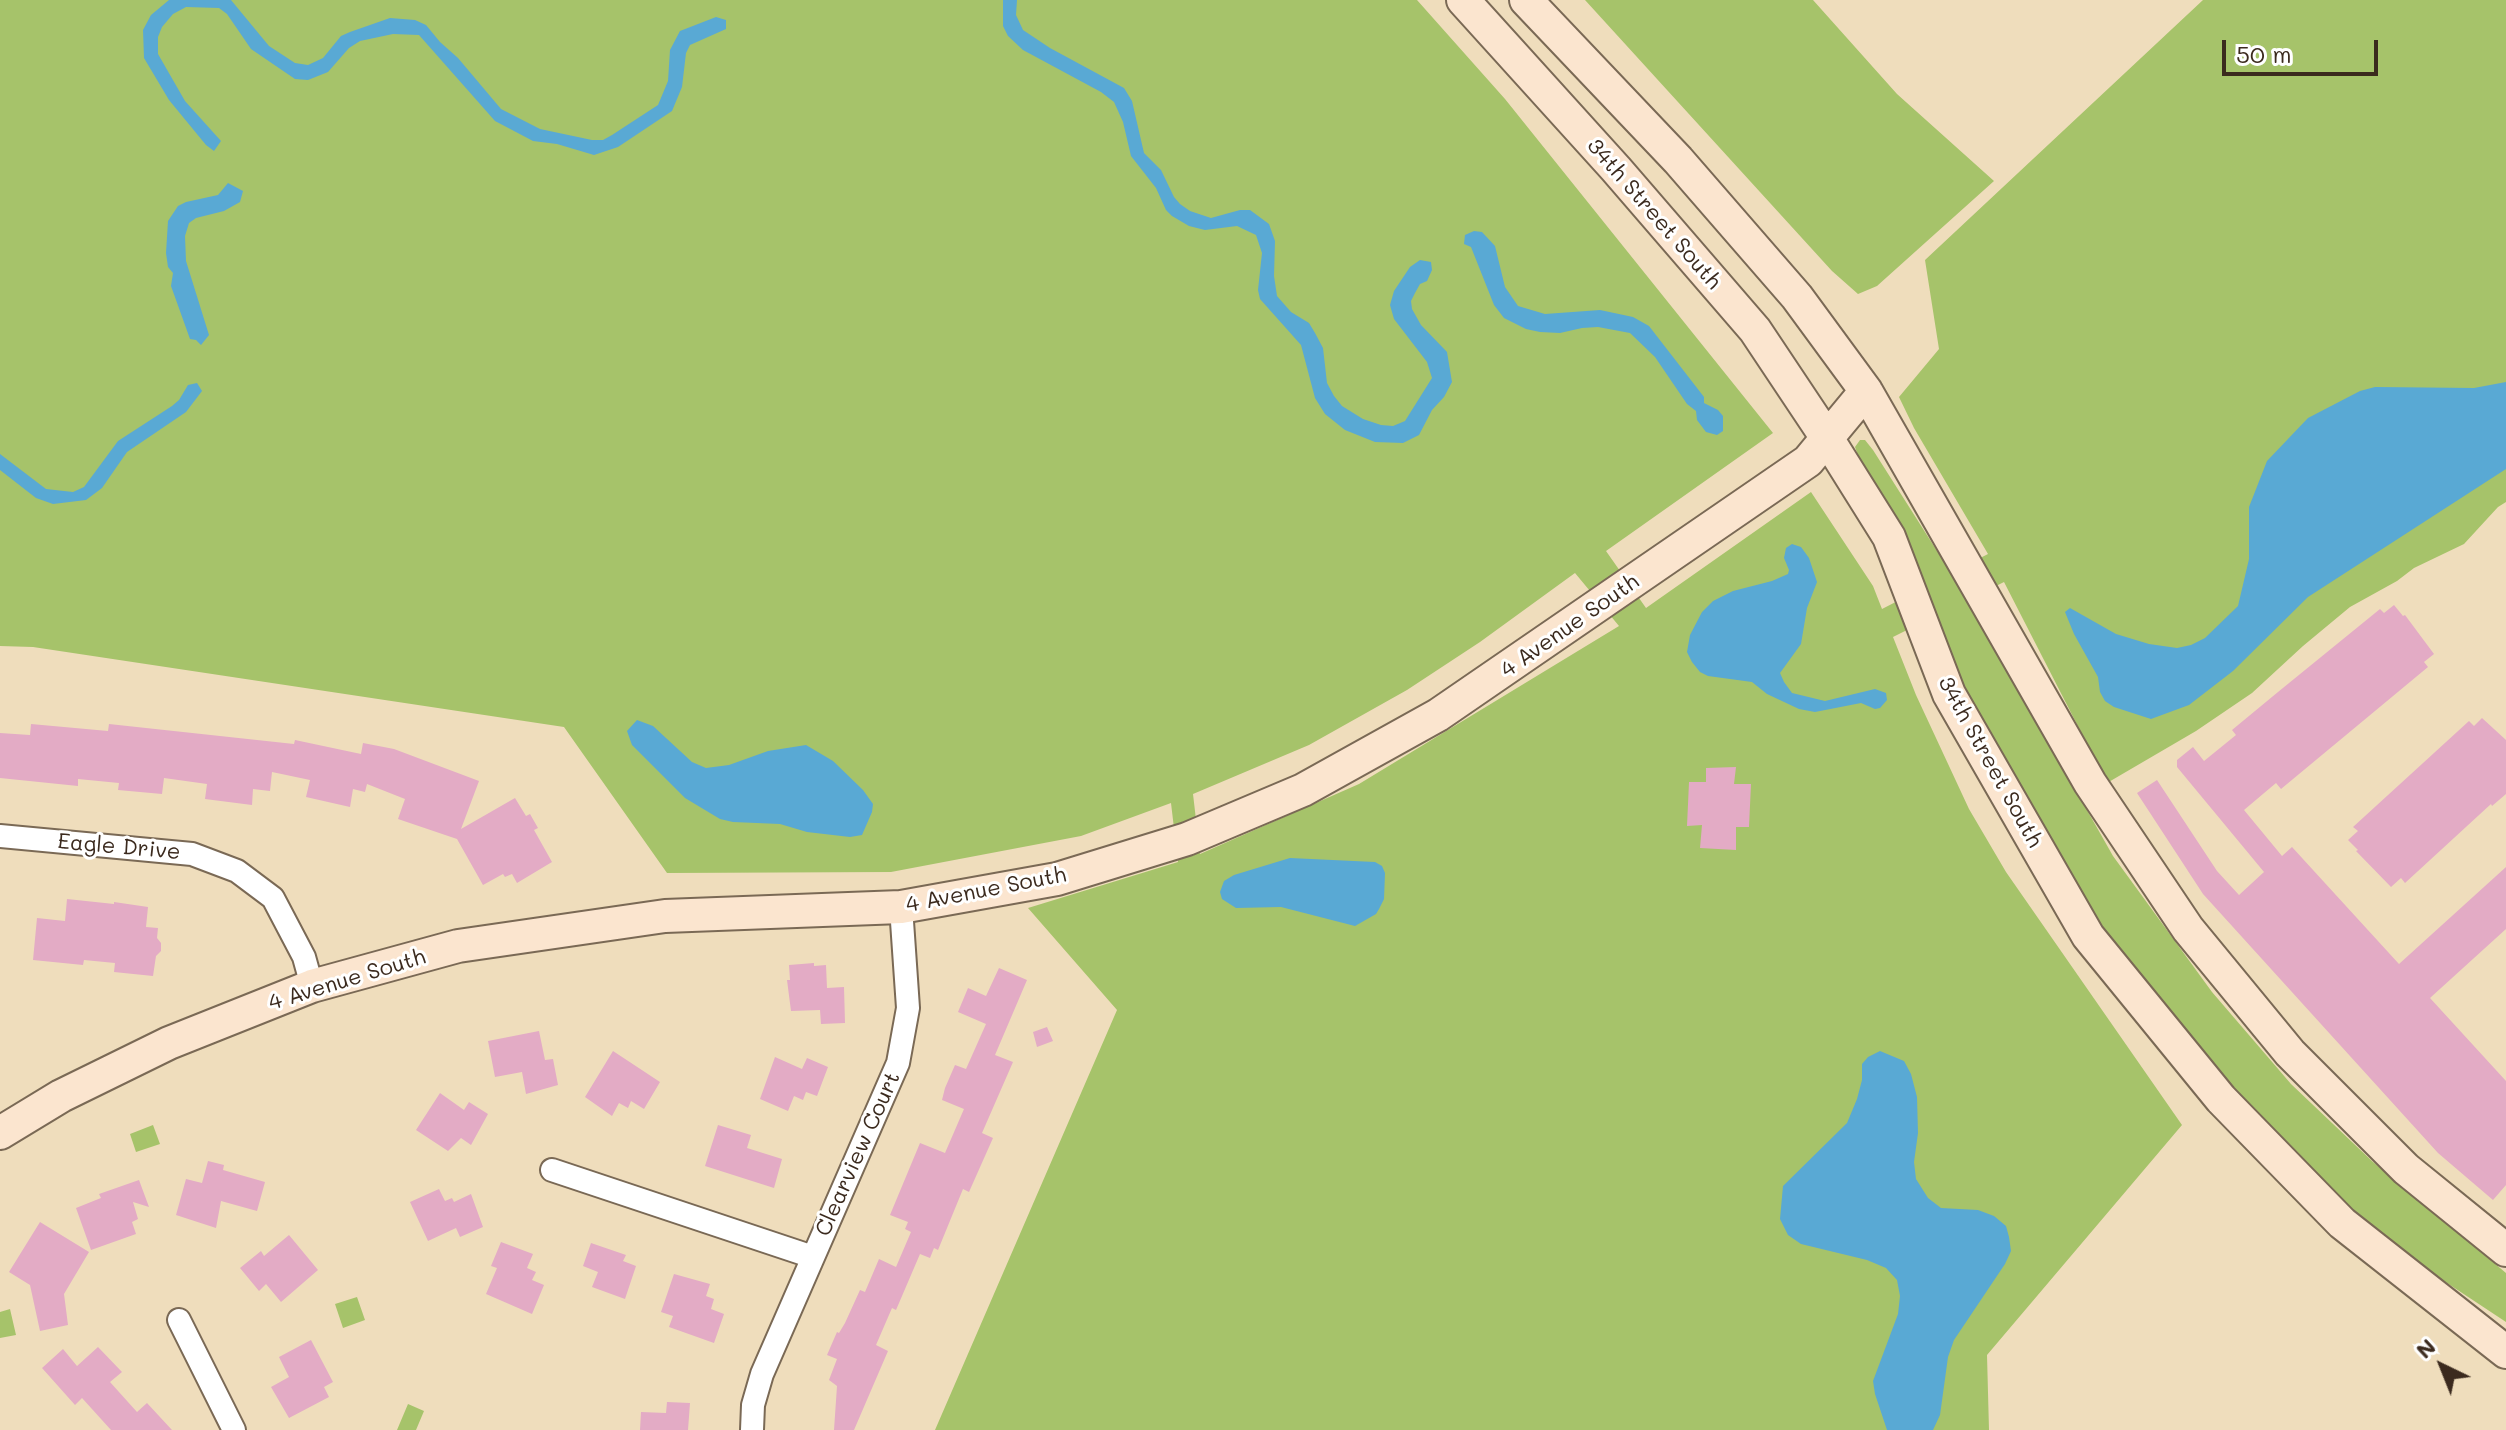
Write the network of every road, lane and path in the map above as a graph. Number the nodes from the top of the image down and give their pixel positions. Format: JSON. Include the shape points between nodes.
{"nodes":[{"id":1,"x":1463,"y":0,"type":"edge"},
{"id":2,"x":1526,"y":0,"type":"edge"},
{"id":3,"x":1866,"y":391,"type":"junction"},
{"id":4,"x":1827,"y":438,"type":"junction"},
{"id":5,"x":0,"y":836,"type":"edge"},
{"id":6,"x":901,"y":907,"type":"junction"},
{"id":7,"x":312,"y":986,"type":"junction"},
{"id":8,"x":0,"y":1133,"type":"edge"},
{"id":9,"x":552,"y":1170,"type":"dead end"},
{"id":10,"x":2506,"y":1250,"type":"edge"},
{"id":11,"x":813,"y":1257,"type":"junction"},
{"id":12,"x":179,"y":1320,"type":"dead end"},
{"id":13,"x":2506,"y":1352,"type":"edge"},
{"id":14,"x":234,"y":1430,"type":"edge"},
{"id":15,"x":752,"y":1430,"type":"edge"}],
"edges":[{"from":1,"to":4,"type":"main road","name":"34th Street South","via":[[1755,330]]},
{"from":2,"to":3,"type":"main road","via":[[1778,274]]},
{"from":3,"to":4,"type":"main road","name":"4 Avenue South"},
{"from":3,"to":10,"type":"main road","via":[[2090,783],[2188,929],[2290,1053],[2406,1169]]},
{"from":4,"to":6,"type":"main road","name":"4 Avenue South","via":[[1808,461],[1484,685],[1303,790],[1187,839],[1057,879]]},
{"from":4,"to":13,"type":"main road","name":"34th Street South","via":[[1889,537],[1949,694],[2088,936],[2221,1099],[2342,1223]]},
{"from":5,"to":7,"type":"street","name":"Eagle Drive","via":[[192,854],[237,871],[273,898],[304,957]]},
{"from":6,"to":7,"type":"main road","name":"4 Avenue South","via":[[665,916],[458,946]]},
{"from":6,"to":11,"type":"street","name":"Clearview Court","via":[[908,1008],[898,1063]]},
{"from":7,"to":8,"type":"main road","name":"4 Avenue South","via":[[169,1043]]},
{"from":9,"to":11,"type":"street","name":"Clearview Court"},
{"from":11,"to":15,"type":"street","name":"Clearview Court","via":[[762,1374]]},
{"from":12,"to":14,"type":"street"}]}
